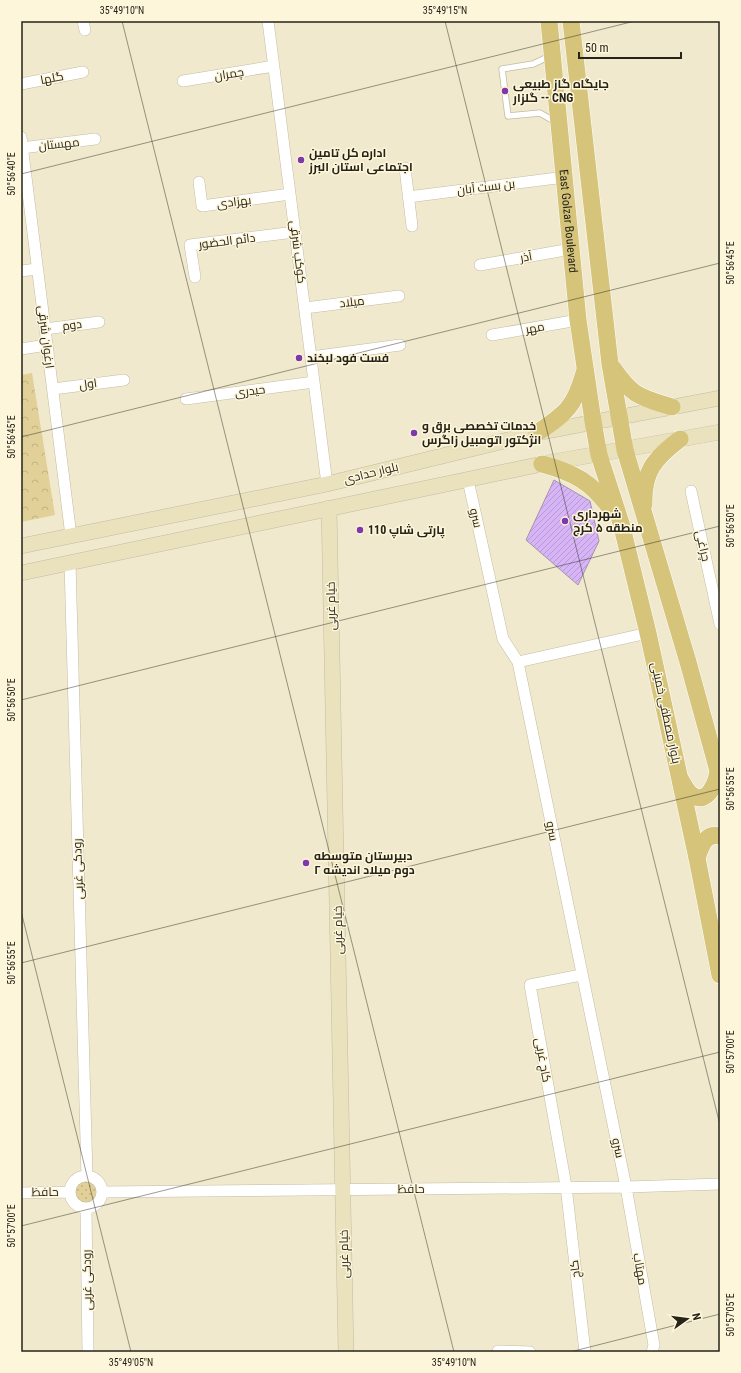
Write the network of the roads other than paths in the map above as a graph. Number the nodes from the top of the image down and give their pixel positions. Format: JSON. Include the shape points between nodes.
{"nodes":[{"id":1,"x":268,"y":21,"type":"edge"},
{"id":2,"x":549,"y":21,"type":"edge"},
{"id":3,"x":571,"y":21,"type":"edge"},
{"id":4,"x":552,"y":55,"type":"junction"},
{"id":5,"x":274,"y":66,"type":"junction"},
{"id":6,"x":83,"y":72,"type":"dead end"},
{"id":7,"x":183,"y":81,"type":"dead end"},
{"id":8,"x":21,"y":84,"type":"edge"},
{"id":9,"x":559,"y":124,"type":"junction"},
{"id":10,"x":95,"y":139,"type":"dead end"},
{"id":11,"x":21,"y":144,"type":"edge"},
{"id":12,"x":405,"y":168,"type":"dead end"},
{"id":13,"x":564,"y":177,"type":"junction"},
{"id":14,"x":199,"y":182,"type":"dead end"},
{"id":15,"x":290,"y":194,"type":"junction"},
{"id":16,"x":408,"y":197,"type":"junction"},
{"id":17,"x":25,"y":207,"type":"edge"},
{"id":18,"x":412,"y":226,"type":"dead end"},
{"id":19,"x":295,"y":232,"type":"junction"},
{"id":20,"x":572,"y":249,"type":"junction"},
{"id":21,"x":480,"y":265,"type":"dead end"},
{"id":22,"x":37,"y":269,"type":"junction"},
{"id":23,"x":21,"y":271,"type":"edge"},
{"id":24,"x":195,"y":277,"type":"dead end"},
{"id":25,"x":399,"y":296,"type":"dead end"},
{"id":26,"x":305,"y":308,"type":"junction"},
{"id":27,"x":578,"y":320,"type":"junction"},
{"id":28,"x":99,"y":322,"type":"dead end"},
{"id":29,"x":45,"y":328,"type":"junction"},
{"id":30,"x":492,"y":335,"type":"dead end"},
{"id":31,"x":47,"y":345,"type":"junction"},
{"id":32,"x":400,"y":345,"type":"dead end"},
{"id":33,"x":21,"y":349,"type":"edge"},
{"id":34,"x":311,"y":357,"type":"junction"},
{"id":35,"x":610,"y":364,"type":"junction"},
{"id":36,"x":585,"y":369,"type":"junction"},
{"id":37,"x":124,"y":380,"type":"dead end"},
{"id":38,"x":314,"y":382,"type":"junction"},
{"id":39,"x":52,"y":389,"type":"junction"},
{"id":40,"x":720,"y":398,"type":"edge"},
{"id":41,"x":186,"y":399,"type":"dead end"},
{"id":42,"x":672,"y":407,"type":"junction"},
{"id":43,"x":619,"y":416,"type":"junction"},
{"id":44,"x":593,"y":421,"type":"junction"},
{"id":45,"x":720,"y":432,"type":"edge"},
{"id":46,"x":537,"y":433,"type":"junction"},
{"id":47,"x":680,"y":439,"type":"junction"},
{"id":48,"x":625,"y":450,"type":"junction"},
{"id":49,"x":599,"y":455,"type":"junction"},
{"id":50,"x":542,"y":464,"type":"junction"},
{"id":51,"x":468,"y":480,"type":"junction"},
{"id":52,"x":327,"y":484,"type":"junction"},
{"id":53,"x":691,"y":491,"type":"dead end"},
{"id":54,"x":329,"y":508,"type":"junction"},
{"id":55,"x":645,"y":518,"type":"junction"},
{"id":56,"x":620,"y":523,"type":"junction"},
{"id":57,"x":71,"y":536,"type":"junction"},
{"id":58,"x":21,"y":546,"type":"edge"},
{"id":59,"x":70,"y":563,"type":"junction"},
{"id":60,"x":21,"y":573,"type":"edge"},
{"id":61,"x":720,"y":624,"type":"edge"},
{"id":62,"x":648,"y":633,"type":"junction"},
{"id":63,"x":518,"y":662,"type":"junction"},
{"id":64,"x":719,"y":774,"type":"edge"},
{"id":65,"x":681,"y":780,"type":"junction"},
{"id":66,"x":720,"y":836,"type":"edge"},
{"id":67,"x":697,"y":858,"type":"junction"},
{"id":68,"x":581,"y":975,"type":"junction"},
{"id":69,"x":720,"y":975,"type":"edge"},
{"id":70,"x":87,"y":1176,"type":"junction"},
{"id":71,"x":720,"y":1184,"type":"edge"},
{"id":72,"x":566,"y":1186,"type":"junction"},
{"id":73,"x":626,"y":1187,"type":"junction"},
{"id":74,"x":343,"y":1190,"type":"junction"},
{"id":75,"x":70,"y":1192,"type":"junction"},
{"id":76,"x":102,"y":1192,"type":"junction"},
{"id":77,"x":21,"y":1193,"type":"edge"},
{"id":78,"x":86,"y":1208,"type":"junction"},
{"id":79,"x":498,"y":1351,"type":"dead end"},
{"id":80,"x":88,"y":1352,"type":"edge"},
{"id":81,"x":346,"y":1352,"type":"edge"},
{"id":82,"x":530,"y":1352,"type":"edge"},
{"id":83,"x":585,"y":1352,"type":"edge"},
{"id":84,"x":652,"y":1352,"type":"edge"}],
"edges":[{"from":1,"to":5,"type":"street","name":"کوکب شرقی"},
{"from":2,"to":4,"type":"main road","name":"East Golzar Boulevard"},
{"from":3,"to":35,"type":"main road","name":"East Golzar Boulevard"},
{"from":4,"to":9,"type":"main road","name":"East Golzar Boulevard"},
{"from":4,"to":9,"type":"lane","via":[[533,64],[502,69],[508,116],[540,113]]},
{"from":5,"to":7,"type":"street","name":"چمران"},
{"from":5,"to":15,"type":"street","name":"کوکب شرقی"},
{"from":6,"to":8,"type":"street","name":"گلها"},
{"from":9,"to":13,"type":"main road","name":"East Golzar Boulevard"},
{"from":10,"to":11,"type":"street","name":"مهستان"},
{"from":11,"to":17,"type":"street","name":"ارغوان شرقی"},
{"from":12,"to":16,"type":"street"},
{"from":13,"to":16,"type":"street","name":"بن بست آبان"},
{"from":13,"to":20,"type":"main road","name":"East Golzar Boulevard"},
{"from":14,"to":15,"type":"street","name":"بهزادی","via":[[202,206]]},
{"from":15,"to":19,"type":"street","name":"کوکب شرقی"},
{"from":16,"to":18,"type":"street"},
{"from":17,"to":22,"type":"street","name":"ارغوان شرقی"},
{"from":19,"to":24,"type":"street","name":"دائم الحضور","via":[[190,245]]},
{"from":19,"to":26,"type":"street","name":"کوکب شرقی"},
{"from":20,"to":21,"type":"street","name":"آذر"},
{"from":20,"to":27,"type":"main road","name":"East Golzar Boulevard"},
{"from":22,"to":23,"type":"street"},
{"from":22,"to":29,"type":"street","name":"ارغوان شرقی"},
{"from":25,"to":26,"type":"street","name":"میلاد"},
{"from":26,"to":34,"type":"street","name":"کوکب شرقی"},
{"from":27,"to":30,"type":"street","name":"مهر"},
{"from":27,"to":36,"type":"main road","name":"East Golzar Boulevard"},
{"from":28,"to":29,"type":"street","name":"دوم"},
{"from":29,"to":31,"type":"street","name":"ارغوان شرقی"},
{"from":31,"to":33,"type":"street"},
{"from":31,"to":39,"type":"street","name":"ارغوان شرقی"},
{"from":32,"to":34,"type":"street"},
{"from":34,"to":38,"type":"street","name":"کوکب شرقی"},
{"from":35,"to":42,"type":"main road","via":[[634,393]]},
{"from":35,"to":43,"type":"main road","name":"East Golzar Boulevard"},
{"from":36,"to":44,"type":"main road","name":"East Golzar Boulevard"},
{"from":36,"to":46,"type":"main road","via":[[574,402],[563,416]]},
{"from":37,"to":39,"type":"street","name":"اول"},
{"from":38,"to":41,"type":"street","name":"حیدری"},
{"from":38,"to":52,"type":"street","name":"کوکب شرقی"},
{"from":39,"to":57,"type":"street","name":"ارغوان شرقی"},
{"from":40,"to":42,"type":"main road","name":"بلوار حدادی"},
{"from":42,"to":43,"type":"main road","name":"بلوار حدادی"},
{"from":43,"to":44,"type":"main road","name":"بلوار حدادی"},
{"from":43,"to":48,"type":"main road","name":"East Golzar Boulevard"},
{"from":44,"to":46,"type":"main road","name":"بلوار حدادی"},
{"from":44,"to":49,"type":"main road","name":"East Golzar Boulevard"},
{"from":45,"to":47,"type":"main road","name":"بلوار حدادی"},
{"from":46,"to":52,"type":"main road","name":"بلوار حدادی"},
{"from":47,"to":48,"type":"main road","name":"بلوار حدادی"},
{"from":47,"to":55,"type":"main road","via":[[661,454],[648,471],[644,492]]},
{"from":48,"to":49,"type":"main road","name":"بلوار حدادی"},
{"from":48,"to":55,"type":"main road"},
{"from":49,"to":50,"type":"main road","name":"بلوار حدادی"},
{"from":49,"to":56,"type":"main road","name":"بلوار مصطفی خمینی"},
{"from":50,"to":51,"type":"main road","name":"بلوار حدادی"},
{"from":50,"to":56,"type":"main road","via":[[564,470],[592,486],[603,497]]},
{"from":51,"to":54,"type":"main road","name":"بلوار حدادی"},
{"from":51,"to":63,"type":"street","name":"سرو","via":[[503,639]]},
{"from":52,"to":57,"type":"main road","name":"بلوار حدادی"},
{"from":53,"to":61,"type":"street","name":"چراغی"},
{"from":54,"to":59,"type":"main road","name":"بلوار حدادی"},
{"from":54,"to":74,"type":"main road","name":"خیام غربی"},
{"from":55,"to":64,"type":"main road"},
{"from":56,"to":62,"type":"main road","name":"بلوار مصطفی خمینی"},
{"from":57,"to":58,"type":"main road","name":"بلوار حدادی"},
{"from":59,"to":60,"type":"main road","name":"بلوار حدادی"},
{"from":59,"to":70,"type":"street","name":"رودکی غربی"},
{"from":62,"to":63,"type":"street"},
{"from":62,"to":65,"type":"main road","name":"بلوار مصطفی خمینی"},
{"from":63,"to":68,"type":"street","name":"سرو"},
{"from":64,"to":65,"type":"main road","via":[[710,793],[698,798],[692,795]]},
{"from":65,"to":67,"type":"main road","name":"بلوار مصطفی خمینی"},
{"from":66,"to":67,"type":"main road","via":[[709,836],[702,843]]},
{"from":67,"to":69,"type":"main road","name":"بلوار مصطفی خمینی"},
{"from":68,"to":72,"type":"street","name":"کاج غربی","via":[[530,985]]},
{"from":68,"to":73,"type":"street","name":"سرو"},
{"from":70,"to":75,"type":"street","via":[[81,1176],[73,1182]]},
{"from":70,"to":76,"type":"street","via":[[101,1184]]},
{"from":71,"to":73,"type":"street","name":"حافظ"},
{"from":72,"to":73,"type":"street","name":"حافظ"},
{"from":72,"to":74,"type":"street","name":"حافظ"},
{"from":72,"to":83,"type":"street","name":"کاج"},
{"from":73,"to":84,"type":"street","name":"مهتاب","via":[[654,1345]]},
{"from":74,"to":76,"type":"street","name":"حافظ"},
{"from":74,"to":81,"type":"main road","name":"خیام غربی"},
{"from":75,"to":77,"type":"street","name":"حافظ"},
{"from":75,"to":78,"type":"street","via":[[76,1205]]},
{"from":76,"to":78,"type":"street","via":[[96,1205]]},
{"from":78,"to":80,"type":"street","name":"رودکی غربی"},
{"from":79,"to":82,"type":"street"}]}
